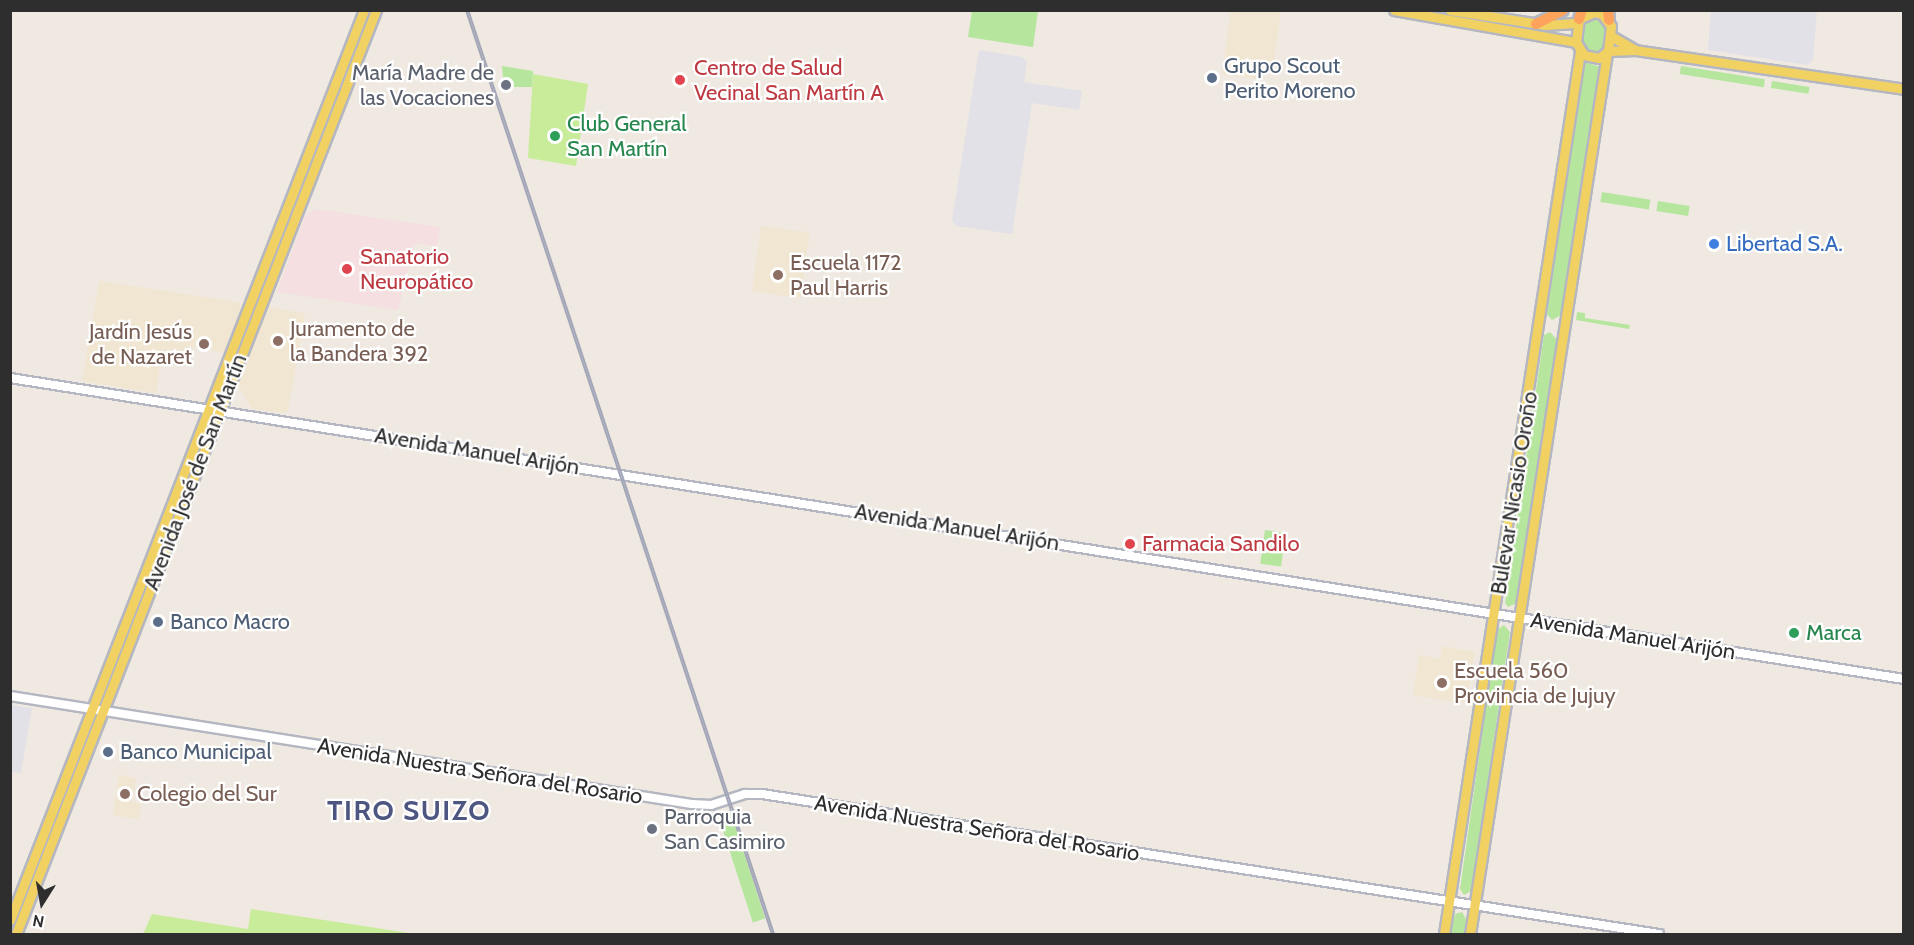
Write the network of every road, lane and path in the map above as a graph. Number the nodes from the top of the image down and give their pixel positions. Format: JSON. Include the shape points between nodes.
{"nodes":[{"id":1,"x":364,"y":10,"type":"edge"},
{"id":2,"x":376,"y":10,"type":"edge"},
{"id":3,"x":1394,"y":10,"type":"edge"},
{"id":4,"x":1450,"y":10,"type":"edge"},
{"id":5,"x":1563,"y":10,"type":"edge"},
{"id":6,"x":1610,"y":17,"type":"edge"},
{"id":7,"x":1580,"y":18,"type":"edge"},
{"id":8,"x":1536,"y":24,"type":"junction"},
{"id":9,"x":1611,"y":36,"type":"junction"},
{"id":10,"x":1578,"y":46,"type":"junction"},
{"id":11,"x":1635,"y":50,"type":"junction"},
{"id":12,"x":1608,"y":52,"type":"junction"},
{"id":13,"x":1904,"y":89,"type":"edge"},
{"id":14,"x":10,"y":378,"type":"edge"},
{"id":15,"x":213,"y":411,"type":"junction"},
{"id":16,"x":1495,"y":614,"type":"junction"},
{"id":17,"x":1521,"y":618,"type":"junction"},
{"id":18,"x":1904,"y":679,"type":"edge"},
{"id":19,"x":10,"y":696,"type":"edge"},
{"id":20,"x":95,"y":709,"type":"junction"},
{"id":21,"x":1449,"y":902,"type":"junction"},
{"id":22,"x":1475,"y":906,"type":"junction"},
{"id":23,"x":10,"y":920,"type":"edge"},
{"id":24,"x":16,"y":934,"type":"edge"},
{"id":25,"x":1444,"y":934,"type":"edge"},
{"id":26,"x":1470,"y":934,"type":"edge"},
{"id":27,"x":1659,"y":934,"type":"edge"}],
"edges":[{"from":1,"to":15,"type":"main road","name":"Avenida José de San Martín"},
{"from":2,"to":15,"type":"main road","name":"Avenida José de San Martín"},
{"from":3,"to":10,"type":"main road"},
{"from":4,"to":8,"type":"main road"},
{"from":5,"to":8,"type":"highway"},
{"from":6,"to":7,"type":"main road","via":[[1594,12]]},
{"from":6,"to":9,"type":"main road"},
{"from":7,"to":8,"type":"main road"},
{"from":7,"to":10,"type":"main road"},
{"from":9,"to":11,"type":"main road"},
{"from":9,"to":12,"type":"main road"},
{"from":10,"to":12,"type":"main road","via":[[1592,58]]},
{"from":10,"to":16,"type":"main road","name":"Bulevar Nicasio Oroño"},
{"from":11,"to":12,"type":"main road"},
{"from":11,"to":13,"type":"main road"},
{"from":12,"to":17,"type":"main road","name":"Bulevar Nicasio Oroño"},
{"from":14,"to":15,"type":"street","name":"Avenida Manuel Arijón"},
{"from":15,"to":16,"type":"street","name":"Avenida Manuel Arijón"},
{"from":15,"to":20,"type":"main road","name":"Avenida José de San Martín"},
{"from":16,"to":17,"type":"street","name":"Avenida Manuel Arijón"},
{"from":16,"to":21,"type":"main road","name":"Bulevar Nicasio Oroño"},
{"from":17,"to":18,"type":"street","name":"Avenida Manuel Arijón"},
{"from":17,"to":22,"type":"main road","name":"Bulevar Nicasio Oroño"},
{"from":19,"to":20,"type":"street","name":"Avenida Nuestra Señora del Rosario"},
{"from":20,"to":21,"type":"street","name":"Avenida Nuestra Señora del Rosario","via":[[692,804],[711,805],[745,794],[762,794]]},
{"from":20,"to":23,"type":"main road","name":"Avenida José de San Martín"},
{"from":20,"to":24,"type":"main road","name":"Avenida José de San Martín"},
{"from":21,"to":22,"type":"street","name":"Avenida Nuestra Señora del Rosario"},
{"from":21,"to":25,"type":"main road","name":"Bulevar Nicasio Oroño"},
{"from":22,"to":26,"type":"main road","name":"Bulevar Nicasio Oroño"},
{"from":22,"to":27,"type":"street","name":"Avenida Nuestra Señora del Rosario"}]}
